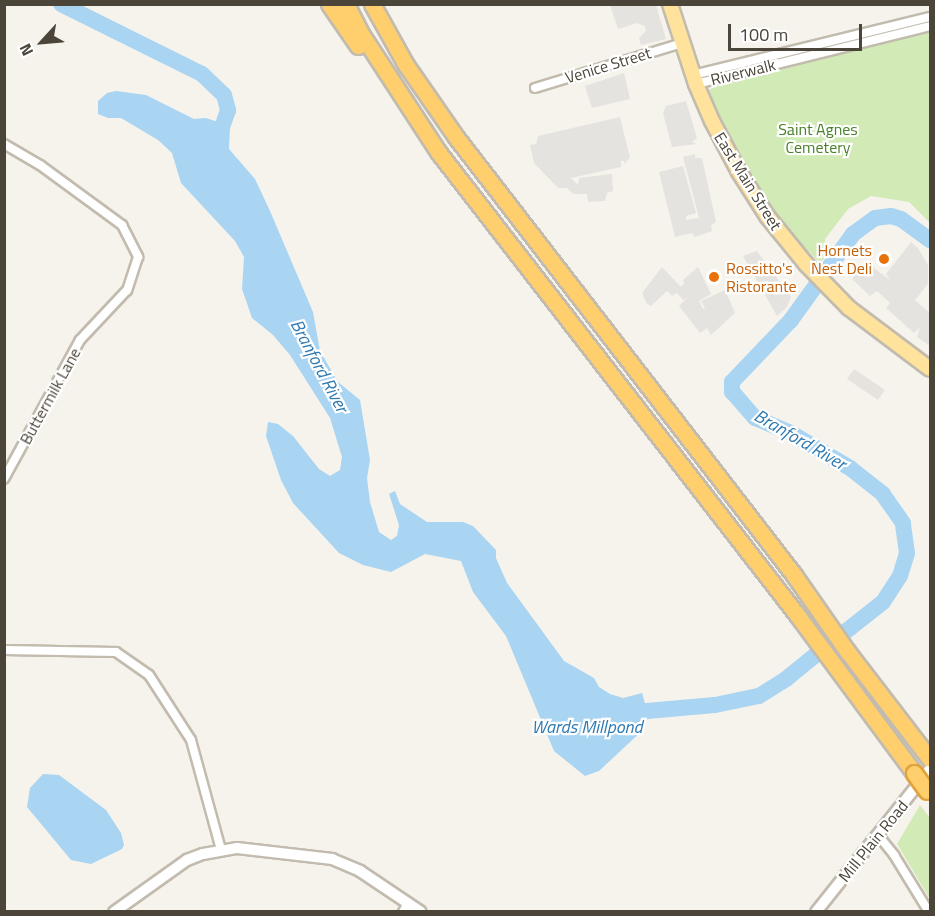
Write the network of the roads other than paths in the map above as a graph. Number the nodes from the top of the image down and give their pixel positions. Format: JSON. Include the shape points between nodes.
{"nodes":[{"id":1,"x":329,"y":4,"type":"edge"},
{"id":2,"x":346,"y":4,"type":"edge"},
{"id":3,"x":372,"y":4,"type":"edge"},
{"id":4,"x":670,"y":4,"type":"edge"},
{"id":5,"x":930,"y":17,"type":"edge"},
{"id":6,"x":930,"y":26,"type":"edge"},
{"id":7,"x":682,"y":43,"type":"junction"},
{"id":8,"x":694,"y":80,"type":"junction"},
{"id":9,"x":535,"y":88,"type":"dead end"},
{"id":10,"x":4,"y":144,"type":"edge"},
{"id":11,"x":439,"y":153,"type":"junction"},
{"id":12,"x":930,"y":369,"type":"edge"},
{"id":13,"x":4,"y":478,"type":"edge"},
{"id":14,"x":4,"y":650,"type":"edge"},
{"id":15,"x":930,"y":762,"type":"edge"},
{"id":16,"x":929,"y":793,"type":"edge"},
{"id":17,"x":878,"y":835,"type":"junction"},
{"id":18,"x":221,"y":850,"type":"junction"},
{"id":19,"x":405,"y":907,"type":"edge"},
{"id":20,"x":114,"y":912,"type":"edge"},
{"id":21,"x":421,"y":912,"type":"edge"},
{"id":22,"x":816,"y":912,"type":"edge"},
{"id":23,"x":929,"y":912,"type":"edge"}],
"edges":[{"from":1,"to":11,"type":"highway","via":[[386,88]]},
{"from":2,"to":11,"type":"highway"},
{"from":3,"to":15,"type":"highway","via":[[406,65],[456,137],[794,575]]},
{"from":4,"to":7,"type":"main road","name":"East Main Street"},
{"from":5,"to":8,"type":"street","name":"Riverwalk"},
{"from":6,"to":8,"type":"street","name":"Riverwalk"},
{"from":7,"to":8,"type":"main road","name":"East Main Street"},
{"from":7,"to":9,"type":"street","name":"Venice Street"},
{"from":8,"to":12,"type":"main road","name":"East Main Street","via":[[744,181],[806,264],[887,339]]},
{"from":10,"to":13,"type":"street","name":"Buttermilk Lane","via":[[40,165],[122,225],[138,257],[128,290],[80,340]]},
{"from":11,"to":16,"type":"highway","bridge":true,"via":[[798,616]]},
{"from":14,"to":18,"type":"street","via":[[116,652],[149,675],[191,740]]},
{"from":15,"to":17,"type":"street","name":"Mill Plain Road"},
{"from":17,"to":22,"type":"street","name":"Mill Plain Road"},
{"from":17,"to":23,"type":"street"},
{"from":18,"to":19,"type":"street","via":[[258,849],[332,859],[360,871]]},
{"from":18,"to":20,"type":"street","via":[[187,860]]},
{"from":19,"to":21,"type":"street"}]}
